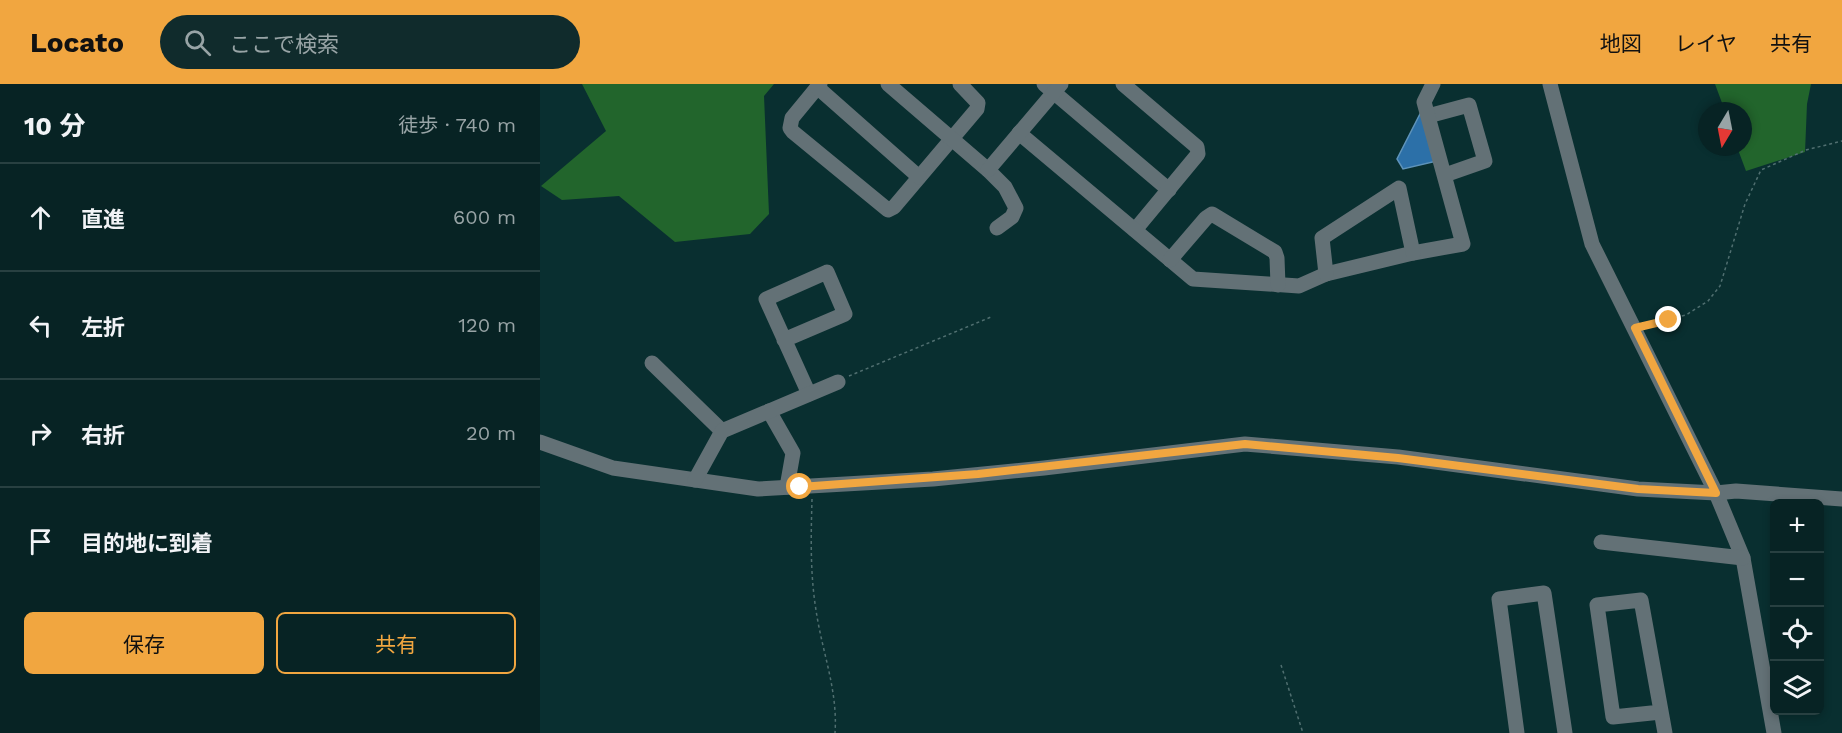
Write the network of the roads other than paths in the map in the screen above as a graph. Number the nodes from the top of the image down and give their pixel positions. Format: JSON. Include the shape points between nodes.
{"nodes":[{"id":1,"x":888,"y":84,"type":"edge"},
{"id":2,"x":960,"y":84,"type":"edge"},
{"id":3,"x":1123,"y":84,"type":"edge"},
{"id":4,"x":1433,"y":84,"type":"edge"},
{"id":5,"x":1550,"y":84,"type":"edge"},
{"id":6,"x":819,"y":86,"type":"edge"},
{"id":7,"x":1053,"y":87,"type":"edge"},
{"id":8,"x":1428,"y":116,"type":"junction"},
{"id":9,"x":1019,"y":133,"type":"junction"},
{"id":10,"x":952,"y":139,"type":"junction"},
{"id":11,"x":988,"y":170,"type":"junction"},
{"id":12,"x":1445,"y":175,"type":"junction"},
{"id":13,"x":919,"y":177,"type":"junction"},
{"id":14,"x":1169,"y":190,"type":"junction"},
{"id":15,"x":997,"y":228,"type":"dead end"},
{"id":16,"x":1135,"y":230,"type":"junction"},
{"id":17,"x":1413,"y":253,"type":"junction"},
{"id":18,"x":1170,"y":260,"type":"junction"},
{"id":19,"x":1326,"y":274,"type":"junction"},
{"id":20,"x":1278,"y":285,"type":"junction"},
{"id":21,"x":784,"y":340,"type":"junction"},
{"id":22,"x":652,"y":363,"type":"dead end"},
{"id":23,"x":838,"y":382,"type":"road end"},
{"id":24,"x":809,"y":394,"type":"junction"},
{"id":25,"x":769,"y":411,"type":"junction"},
{"id":26,"x":722,"y":431,"type":"junction"},
{"id":27,"x":540,"y":442,"type":"edge"},
{"id":28,"x":695,"y":480,"type":"junction"},
{"id":29,"x":787,"y":487,"type":"junction"},
{"id":30,"x":1716,"y":493,"type":"junction"},
{"id":31,"x":1842,"y":499,"type":"edge"},
{"id":32,"x":1601,"y":542,"type":"dead end"},
{"id":33,"x":1743,"y":558,"type":"junction"},
{"id":34,"x":1661,"y":712,"type":"junction"},
{"id":35,"x":1517,"y":733,"type":"edge"},
{"id":36,"x":1565,"y":733,"type":"edge"},
{"id":37,"x":1665,"y":733,"type":"edge"},
{"id":38,"x":1774,"y":733,"type":"edge"}],
"edges":[{"from":1,"to":10,"type":"street"},
{"from":2,"to":10,"type":"street","via":[[978,103]]},
{"from":3,"to":14,"type":"street","via":[[1197,147],[1195,159]]},
{"from":4,"to":8,"type":"street","via":[[1424,102]]},
{"from":5,"to":30,"type":"street","via":[[1592,244]]},
{"from":6,"to":13,"type":"street"},
{"from":6,"to":13,"type":"street","via":[[792,118],[793,132],[888,210]]},
{"from":7,"to":9,"type":"street"},
{"from":7,"to":14,"type":"street"},
{"from":8,"to":12,"type":"street"},
{"from":8,"to":12,"type":"street","via":[[1469,105],[1485,161]]},
{"from":9,"to":11,"type":"street"},
{"from":9,"to":16,"type":"street"},
{"from":10,"to":11,"type":"street"},
{"from":10,"to":13,"type":"street"},
{"from":11,"to":15,"type":"street","via":[[1005,187],[1016,208]]},
{"from":12,"to":17,"type":"street","via":[[1463,244]]},
{"from":14,"to":16,"type":"street"},
{"from":16,"to":18,"type":"street"},
{"from":17,"to":19,"type":"street"},
{"from":17,"to":19,"type":"street","via":[[1399,188],[1322,238]]},
{"from":18,"to":20,"type":"street","via":[[1193,279]]},
{"from":18,"to":20,"type":"street","via":[[1212,214],[1275,252]]},
{"from":19,"to":20,"type":"street","via":[[1299,286]]},
{"from":21,"to":21,"type":"street","via":[[766,299],[827,272],[845,314]]},
{"from":21,"to":24,"type":"street"},
{"from":22,"to":26,"type":"street"},
{"from":23,"to":24,"type":"street"},
{"from":24,"to":25,"type":"street"},
{"from":25,"to":26,"type":"street"},
{"from":25,"to":29,"type":"street","via":[[793,453]]},
{"from":26,"to":28,"type":"street"},
{"from":27,"to":28,"type":"street","via":[[613,468]]},
{"from":28,"to":29,"type":"street","via":[[758,489]]},
{"from":29,"to":30,"type":"street","via":[[978,474],[1245,444],[1398,458],[1638,489]]},
{"from":30,"to":31,"type":"street"},
{"from":30,"to":33,"type":"street"},
{"from":32,"to":33,"type":"street"},
{"from":33,"to":38,"type":"street"},
{"from":34,"to":34,"type":"street","via":[[1641,600],[1597,605],[1613,717]]},
{"from":34,"to":37,"type":"street"},
{"from":35,"to":36,"type":"street","via":[[1499,599],[1544,593]]}]}
